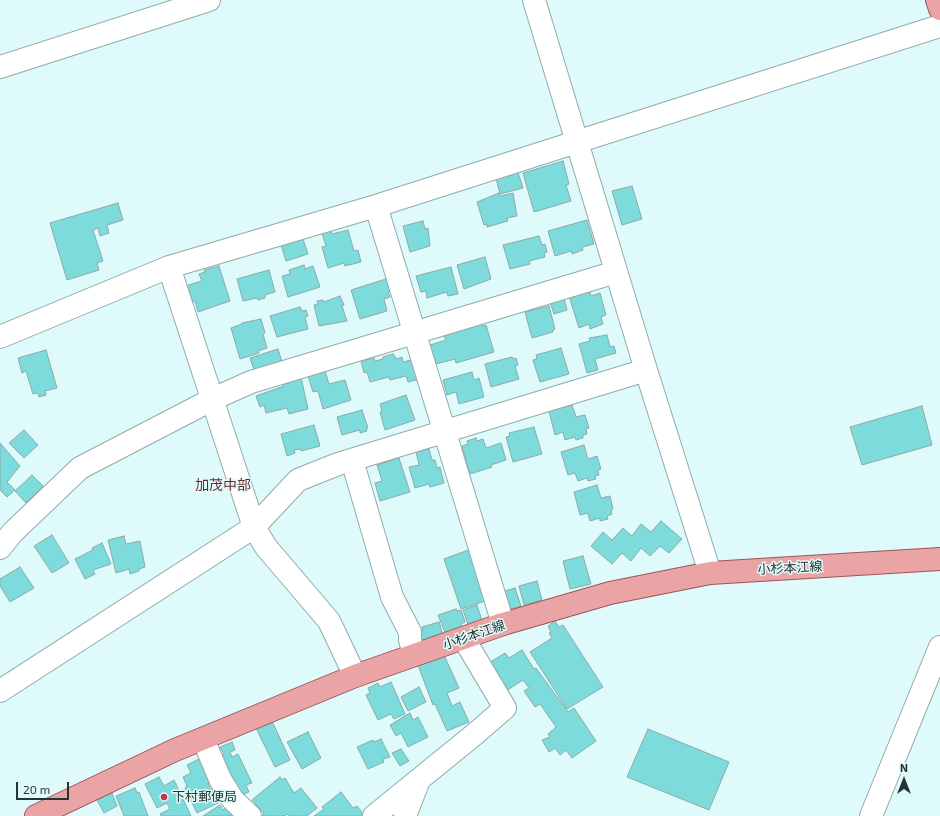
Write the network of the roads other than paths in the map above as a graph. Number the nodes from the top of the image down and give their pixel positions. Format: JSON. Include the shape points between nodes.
{"nodes":[{"id":1,"x":210,"y":0,"type":"edge"},
{"id":2,"x":534,"y":0,"type":"edge"},
{"id":3,"x":937,"y":0,"type":"edge"},
{"id":4,"x":940,"y":8,"type":"edge"},
{"id":5,"x":940,"y":26,"type":"edge"},
{"id":6,"x":0,"y":67,"type":"edge"},
{"id":7,"x":577,"y":142,"type":"junction"},
{"id":8,"x":376,"y":206,"type":"junction"},
{"id":9,"x":169,"y":267,"type":"junction"},
{"id":10,"x":616,"y":272,"type":"junction"},
{"id":11,"x":415,"y":331,"type":"junction"},
{"id":12,"x":0,"y":337,"type":"edge"},
{"id":13,"x":646,"y":370,"type":"junction"},
{"id":14,"x":213,"y":399,"type":"junction"},
{"id":15,"x":445,"y":432,"type":"junction"},
{"id":16,"x":352,"y":460,"type":"junction"},
{"id":17,"x":254,"y":527,"type":"junction"},
{"id":18,"x":0,"y":548,"type":"edge"},
{"id":19,"x":940,"y":559,"type":"edge"},
{"id":20,"x":710,"y":573,"type":"junction"},
{"id":21,"x":503,"y":624,"type":"junction"},
{"id":22,"x":464,"y":639,"type":"junction"},
{"id":23,"x":940,"y":648,"type":"edge"},
{"id":24,"x":414,"y":655,"type":"junction"},
{"id":25,"x":355,"y":676,"type":"junction"},
{"id":26,"x":0,"y":691,"type":"edge"},
{"id":27,"x":203,"y":739,"type":"junction"},
{"id":28,"x":420,"y":779,"type":"junction"},
{"id":29,"x":36,"y":816,"type":"edge"},
{"id":30,"x":250,"y":816,"type":"edge"},
{"id":31,"x":374,"y":816,"type":"edge"},
{"id":32,"x":405,"y":816,"type":"edge"},
{"id":33,"x":871,"y":816,"type":"edge"}],
"edges":[{"from":1,"to":6,"type":"street"},
{"from":2,"to":7,"type":"street"},
{"from":3,"to":4,"type":"main road"},
{"from":5,"to":7,"type":"street"},
{"from":7,"to":8,"type":"street"},
{"from":7,"to":10,"type":"street"},
{"from":8,"to":9,"type":"street"},
{"from":8,"to":11,"type":"street"},
{"from":9,"to":12,"type":"street"},
{"from":9,"to":14,"type":"street"},
{"from":10,"to":11,"type":"street"},
{"from":10,"to":13,"type":"street"},
{"from":11,"to":14,"type":"street","via":[[251,382]]},
{"from":11,"to":15,"type":"street"},
{"from":13,"to":15,"type":"street"},
{"from":13,"to":20,"type":"street"},
{"from":14,"to":17,"type":"street"},
{"from":14,"to":18,"type":"street","via":[[80,468],[13,532]]},
{"from":15,"to":16,"type":"street"},
{"from":15,"to":21,"type":"street"},
{"from":16,"to":17,"type":"street","via":[[298,480]]},
{"from":16,"to":24,"type":"street","via":[[392,597],[410,632]]},
{"from":17,"to":25,"type":"street","via":[[266,547],[330,621]]},
{"from":17,"to":26,"type":"street"},
{"from":19,"to":20,"type":"main road","name":"小杉本江線"},
{"from":20,"to":21,"type":"main road","name":"小杉本江線","via":[[610,593]]},
{"from":21,"to":22,"type":"main road","name":"小杉本江線"},
{"from":22,"to":24,"type":"main road","name":"小杉本江線"},
{"from":22,"to":28,"type":"street","via":[[505,708]]},
{"from":23,"to":33,"type":"street"},
{"from":24,"to":25,"type":"main road","name":"小杉本江線"},
{"from":25,"to":27,"type":"main road","name":"小杉本江線"},
{"from":27,"to":29,"type":"main road","name":"小杉本江線"},
{"from":27,"to":30,"type":"street","via":[[220,779]]},
{"from":28,"to":31,"type":"street"},
{"from":28,"to":32,"type":"street"}]}
